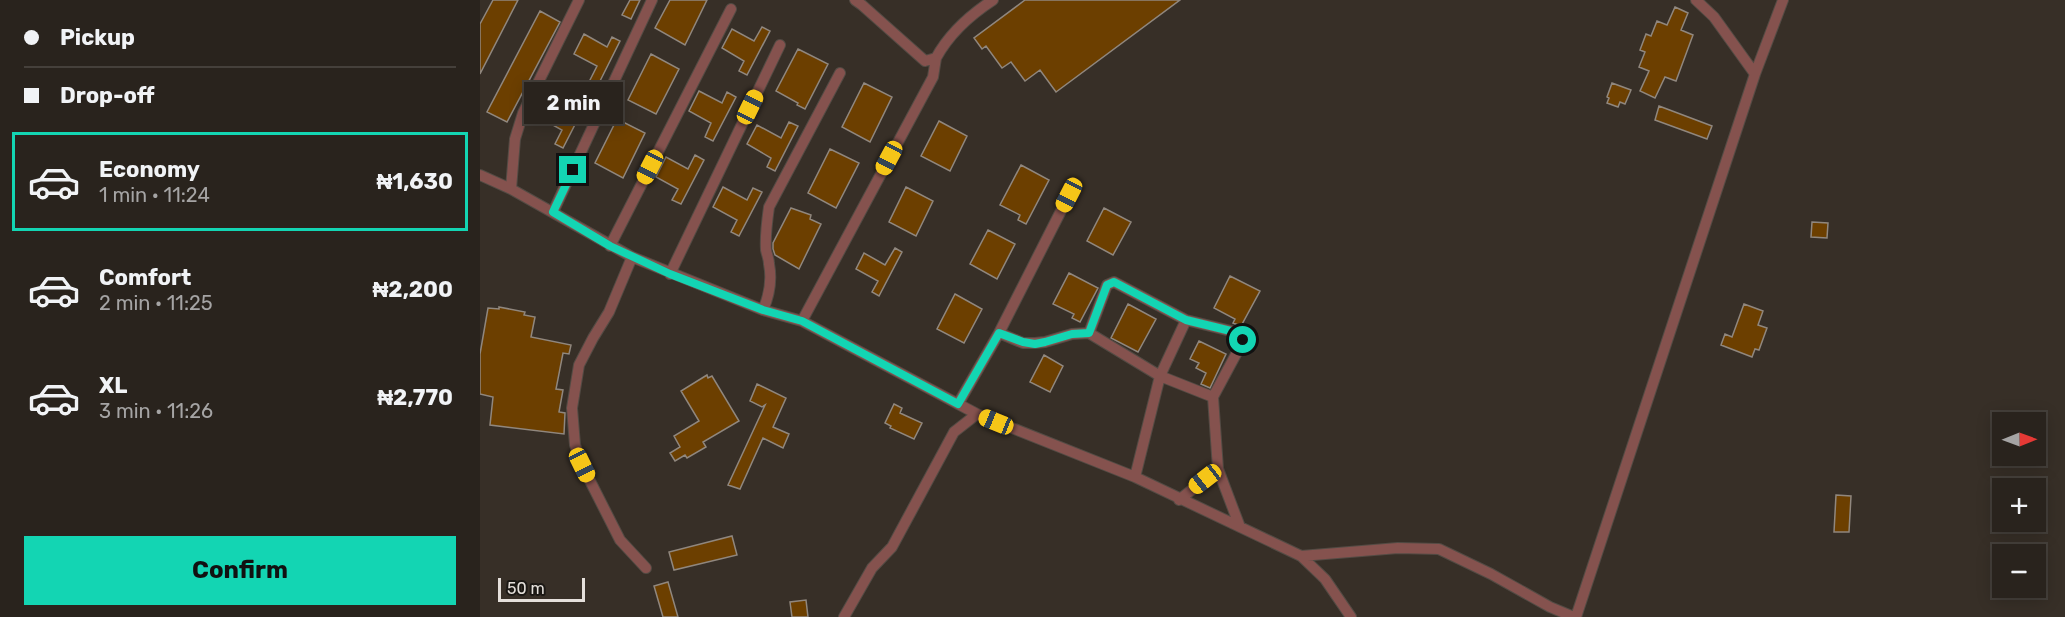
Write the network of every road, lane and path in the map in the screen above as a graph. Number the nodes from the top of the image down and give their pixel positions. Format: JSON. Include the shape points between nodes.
{"nodes":[{"id":1,"x":579,"y":0,"type":"edge"},
{"id":2,"x":652,"y":0,"type":"edge"},
{"id":3,"x":993,"y":0,"type":"edge"},
{"id":4,"x":1696,"y":0,"type":"edge"},
{"id":5,"x":1783,"y":0,"type":"edge"},
{"id":6,"x":859,"y":1,"type":"edge"},
{"id":7,"x":730,"y":9,"type":"dead end"},
{"id":8,"x":780,"y":45,"type":"dead end"},
{"id":9,"x":931,"y":60,"type":"junction"},
{"id":10,"x":840,"y":73,"type":"dead end"},
{"id":11,"x":1755,"y":74,"type":"junction"},
{"id":12,"x":480,"y":175,"type":"edge"},
{"id":13,"x":511,"y":189,"type":"junction"},
{"id":14,"x":1069,"y":195,"type":"dead end"},
{"id":15,"x":553,"y":212,"type":"junction"},
{"id":16,"x":610,"y":246,"type":"junction"},
{"id":17,"x":632,"y":257,"type":"junction"},
{"id":18,"x":670,"y":274,"type":"junction"},
{"id":19,"x":763,"y":310,"type":"junction"},
{"id":20,"x":1186,"y":320,"type":"junction"},
{"id":21,"x":802,"y":321,"type":"junction"},
{"id":22,"x":999,"y":333,"type":"junction"},
{"id":23,"x":1089,"y":333,"type":"junction"},
{"id":24,"x":1160,"y":376,"type":"junction"},
{"id":25,"x":1213,"y":397,"type":"junction"},
{"id":26,"x":958,"y":404,"type":"junction"},
{"id":27,"x":977,"y":414,"type":"junction"},
{"id":28,"x":1218,"y":469,"type":"junction"},
{"id":29,"x":1135,"y":477,"type":"junction"},
{"id":30,"x":1179,"y":500,"type":"junction"},
{"id":31,"x":1240,"y":527,"type":"junction"},
{"id":32,"x":1301,"y":556,"type":"junction"},
{"id":33,"x":646,"y":568,"type":"dead end"},
{"id":34,"x":844,"y":617,"type":"edge"},
{"id":35,"x":1351,"y":617,"type":"edge"},
{"id":36,"x":1575,"y":617,"type":"edge"}],
"edges":[{"from":1,"to":13,"type":"street","via":[[523,113]]},
{"from":2,"to":15,"type":"street"},
{"from":3,"to":9,"type":"street","via":[[963,23]]},
{"from":4,"to":11,"type":"street","via":[[1714,17]]},
{"from":5,"to":11,"type":"street"},
{"from":6,"to":9,"type":"street"},
{"from":7,"to":16,"type":"street"},
{"from":8,"to":18,"type":"street"},
{"from":9,"to":21,"type":"street","via":[[933,77]]},
{"from":10,"to":19,"type":"street","via":[[769,207],[769,284]]},
{"from":11,"to":36,"type":"street"},
{"from":12,"to":13,"type":"street"},
{"from":13,"to":15,"type":"street"},
{"from":14,"to":22,"type":"street"},
{"from":15,"to":16,"type":"street"},
{"from":16,"to":17,"type":"street"},
{"from":17,"to":18,"type":"street"},
{"from":17,"to":33,"type":"street","via":[[609,312],[579,365],[572,408],[575,445],[582,465],[620,540]]},
{"from":18,"to":19,"type":"street"},
{"from":19,"to":21,"type":"street"},
{"from":20,"to":23,"type":"street","via":[[1114,282],[1107,285]]},
{"from":20,"to":24,"type":"street"},
{"from":20,"to":25,"type":"street","via":[[1243,337]]},
{"from":21,"to":26,"type":"street"},
{"from":22,"to":23,"type":"street","via":[[1035,344]]},
{"from":22,"to":26,"type":"street"},
{"from":23,"to":24,"type":"street"},
{"from":24,"to":25,"type":"street"},
{"from":24,"to":29,"type":"street"},
{"from":25,"to":28,"type":"street"},
{"from":26,"to":27,"type":"street"},
{"from":27,"to":29,"type":"street"},
{"from":27,"to":34,"type":"street","via":[[954,432],[892,548],[872,568]]},
{"from":28,"to":30,"type":"street"},
{"from":28,"to":31,"type":"street"},
{"from":29,"to":30,"type":"street"},
{"from":30,"to":31,"type":"street"},
{"from":31,"to":32,"type":"street"},
{"from":32,"to":35,"type":"street","via":[[1325,579]]},
{"from":32,"to":36,"type":"street","via":[[1398,548],[1439,549]]}]}
